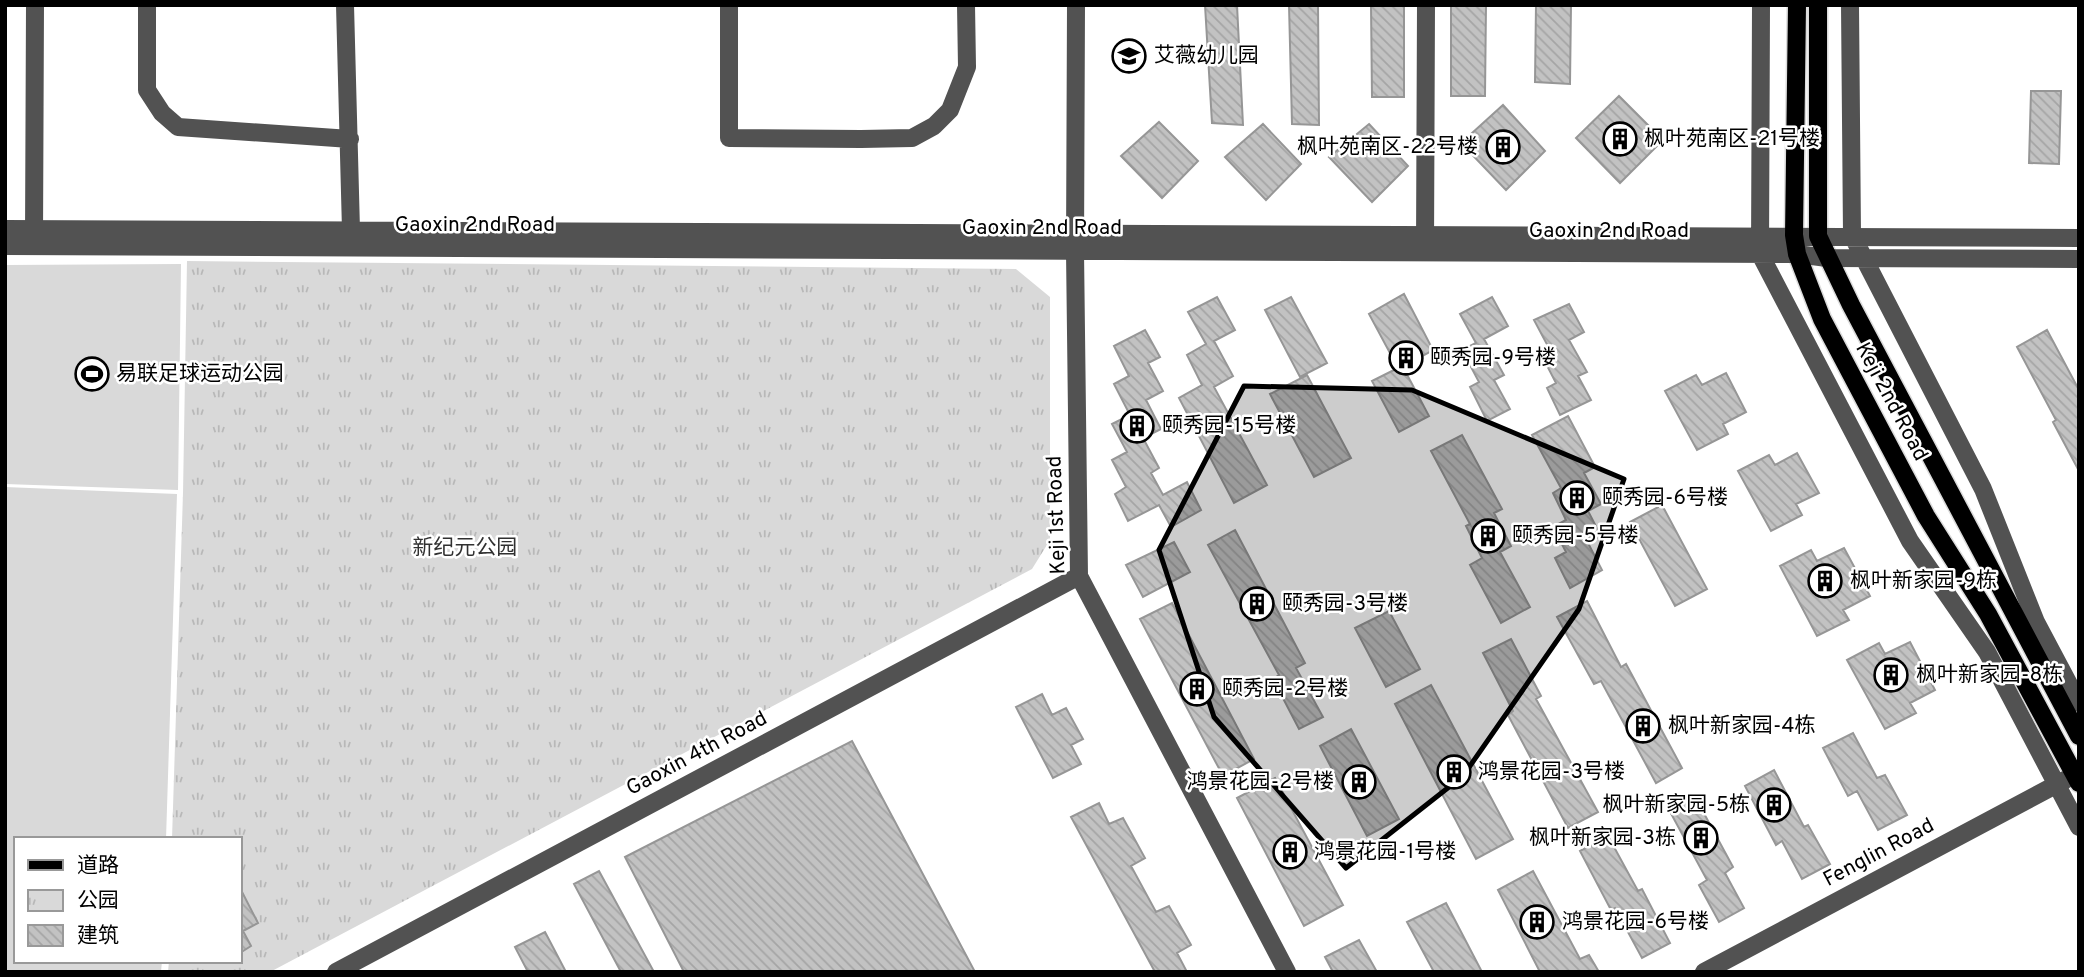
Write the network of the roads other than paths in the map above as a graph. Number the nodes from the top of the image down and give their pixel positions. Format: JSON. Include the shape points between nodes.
{"nodes":[{"id":1,"x":35,"y":5,"type":"edge"},
{"id":2,"x":147,"y":5,"type":"edge"},
{"id":3,"x":345,"y":5,"type":"edge"},
{"id":4,"x":729,"y":5,"type":"edge"},
{"id":5,"x":967,"y":5,"type":"edge"},
{"id":6,"x":1076,"y":5,"type":"edge"},
{"id":7,"x":1426,"y":5,"type":"edge"},
{"id":8,"x":1761,"y":5,"type":"edge"},
{"id":9,"x":1797,"y":5,"type":"edge"},
{"id":10,"x":1818,"y":5,"type":"edge"},
{"id":11,"x":1850,"y":5,"type":"edge"},
{"id":12,"x":350,"y":139,"type":"junction"},
{"id":13,"x":5,"y":229,"type":"edge"},
{"id":14,"x":351,"y":230,"type":"junction"},
{"id":15,"x":1794,"y":235,"type":"junction"},
{"id":16,"x":1852,"y":235,"type":"junction"},
{"id":17,"x":1818,"y":236,"type":"junction"},
{"id":18,"x":34,"y":237,"type":"junction"},
{"id":19,"x":2079,"y":238,"type":"edge"},
{"id":20,"x":1075,"y":242,"type":"junction"},
{"id":21,"x":1425,"y":244,"type":"junction"},
{"id":22,"x":1760,"y":245,"type":"junction"},
{"id":23,"x":5,"y":246,"type":"edge"},
{"id":24,"x":1797,"y":254,"type":"junction"},
{"id":25,"x":1827,"y":258,"type":"junction"},
{"id":26,"x":1864,"y":258,"type":"junction"},
{"id":27,"x":2079,"y":259,"type":"edge"},
{"id":28,"x":1079,"y":576,"type":"junction"},
{"id":29,"x":2079,"y":703,"type":"edge"},
{"id":30,"x":2079,"y":736,"type":"edge"},
{"id":31,"x":2077,"y":779,"type":"edge"},
{"id":32,"x":2056,"y":784,"type":"junction"},
{"id":33,"x":2079,"y":827,"type":"edge"},
{"id":34,"x":336,"y":972,"type":"edge"},
{"id":35,"x":1287,"y":972,"type":"edge"},
{"id":36,"x":1704,"y":972,"type":"edge"}],
"edges":[{"from":1,"to":18,"type":"street"},
{"from":2,"to":12,"type":"street","via":[[147,90],[178,127]]},
{"from":3,"to":12,"type":"street"},
{"from":4,"to":5,"type":"street","via":[[729,138],[861,139],[912,138],[950,110],[967,67]]},
{"from":6,"to":20,"type":"street","name":"Keji 1st Road"},
{"from":7,"to":21,"type":"street"},
{"from":8,"to":22,"type":"street"},
{"from":9,"to":15,"type":"main road","name":"Keji 2nd Road"},
{"from":10,"to":17,"type":"main road","name":"Keji 2nd Road"},
{"from":11,"to":16,"type":"street"},
{"from":12,"to":14,"type":"street"},
{"from":13,"to":18,"type":"street","name":"Gaoxin 2nd Road"},
{"from":14,"to":18,"type":"street","name":"Gaoxin 2nd Road"},
{"from":14,"to":20,"type":"street","name":"Gaoxin 2nd Road"},
{"from":15,"to":17,"type":"street","name":"Gaoxin 2nd Road"},
{"from":15,"to":22,"type":"street","name":"Gaoxin 2nd Road"},
{"from":15,"to":24,"type":"main road","name":"Keji 2nd Road"},
{"from":16,"to":17,"type":"street","name":"Gaoxin 2nd Road"},
{"from":16,"to":19,"type":"street","name":"Gaoxin 2nd Road"},
{"from":16,"to":26,"type":"street"},
{"from":17,"to":25,"type":"main road","name":"Keji 2nd Road"},
{"from":18,"to":20,"type":"street","name":"Gaoxin 2nd Road"},
{"from":18,"to":23,"type":"street","name":"Gaoxin 2nd Road"},
{"from":20,"to":21,"type":"street","name":"Gaoxin 2nd Road"},
{"from":20,"to":28,"type":"street","name":"Keji 1st Road"},
{"from":21,"to":22,"type":"street","name":"Gaoxin 2nd Road"},
{"from":22,"to":24,"type":"street","name":"Gaoxin 2nd Road"},
{"from":22,"to":32,"type":"street","via":[[1910,541],[1987,652]]},
{"from":24,"to":25,"type":"street","name":"Gaoxin 2nd Road"},
{"from":24,"to":31,"type":"main road","name":"Keji 2nd Road","via":[[1822,320],[1926,516],[1988,614]]},
{"from":25,"to":26,"type":"street","name":"Gaoxin 2nd Road"},
{"from":25,"to":30,"type":"main road","name":"Keji 2nd Road"},
{"from":26,"to":27,"type":"street","name":"Gaoxin 2nd Road"},
{"from":26,"to":29,"type":"street","via":[[1983,489],[2036,622]]},
{"from":28,"to":34,"type":"street","name":"Gaoxin 4th Road"},
{"from":28,"to":35,"type":"street","name":"Keji 1st Road"},
{"from":31,"to":32,"type":"street","name":"Fenglin Road"},
{"from":32,"to":33,"type":"street"},
{"from":32,"to":36,"type":"street","name":"Fenglin Road"}]}
